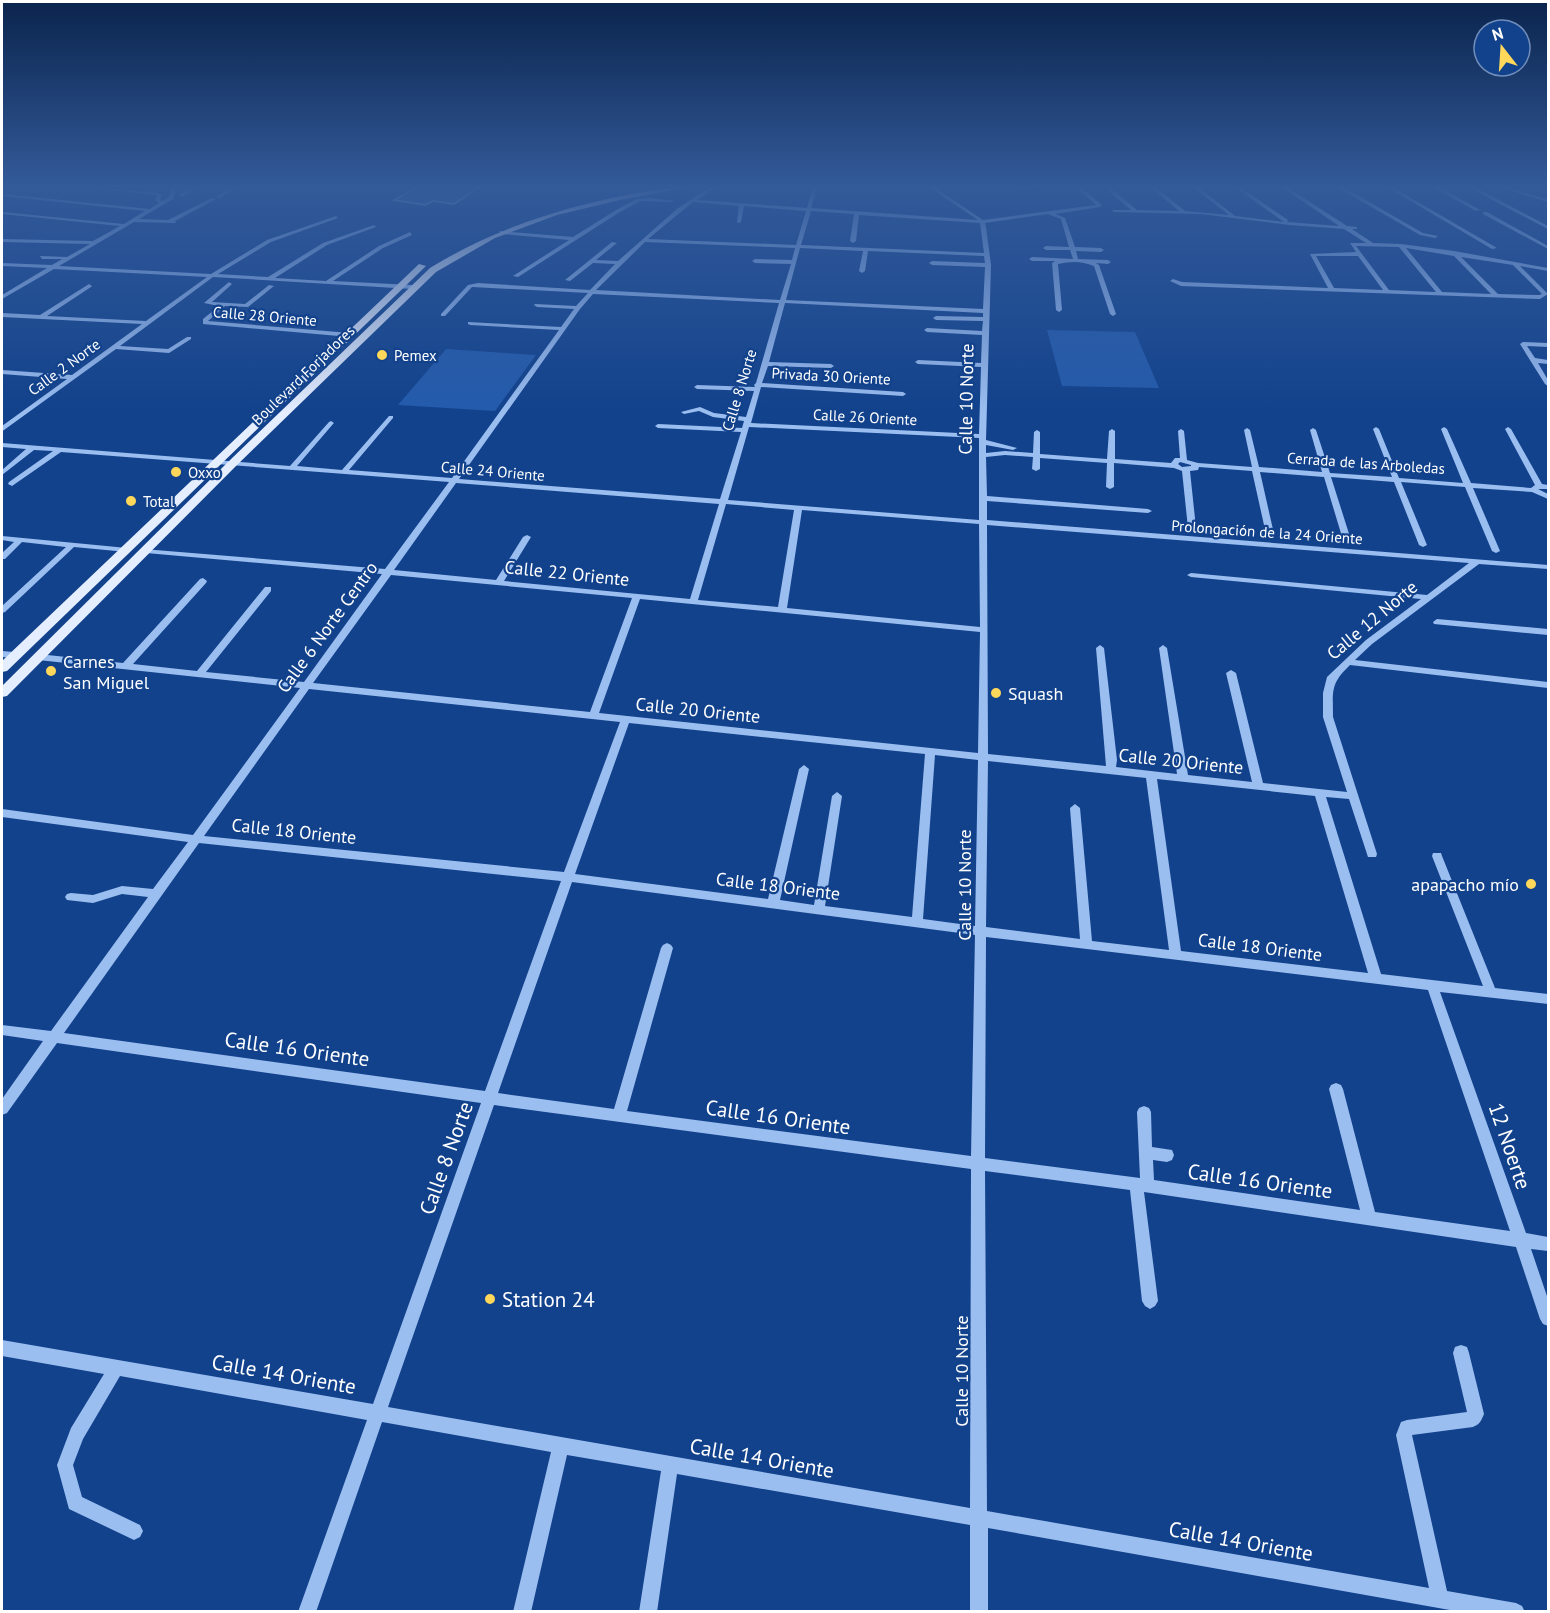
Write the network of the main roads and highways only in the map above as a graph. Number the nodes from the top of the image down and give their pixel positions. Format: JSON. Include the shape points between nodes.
{"nodes":[{"id":1,"x":427,"y":262,"type":"dead end"},
{"id":2,"x":446,"y":262,"type":"edge"},
{"id":3,"x":2,"y":668,"type":"edge"},
{"id":4,"x":2,"y":693,"type":"edge"}],
"edges":[{"from":1,"to":3,"type":"main road","name":"Boulevard Forjadores"},
{"from":2,"to":4,"type":"main road","name":"Boulevard Forjadores","via":[[412,287]]}]}
